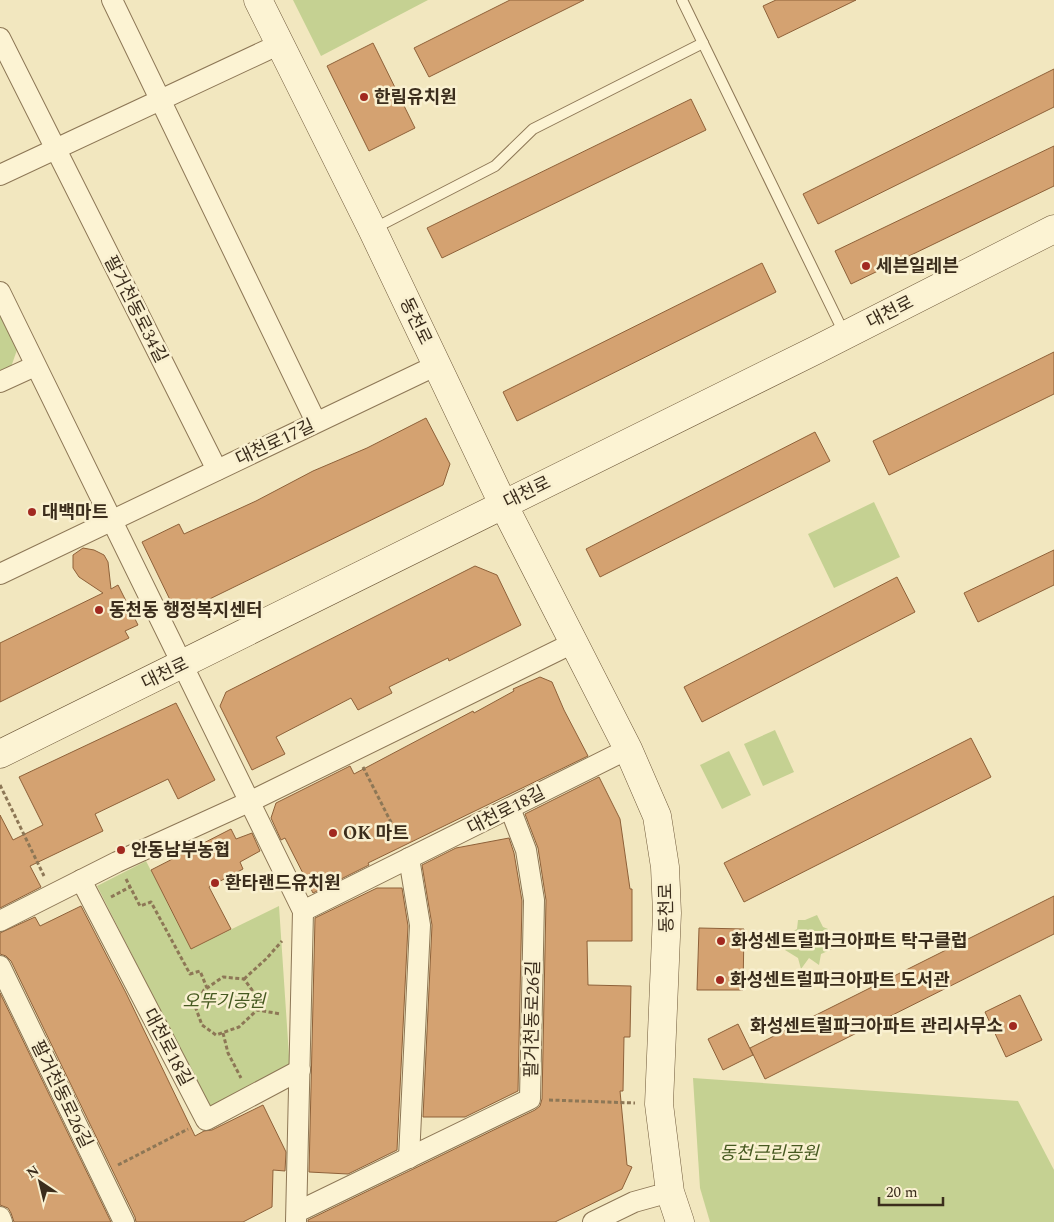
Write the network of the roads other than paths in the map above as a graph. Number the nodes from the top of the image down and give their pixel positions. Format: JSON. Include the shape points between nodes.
{"nodes":[{"id":1,"x":112,"y":0,"type":"edge"},
{"id":2,"x":258,"y":0,"type":"edge"},
{"id":3,"x":682,"y":0,"type":"edge"},
{"id":4,"x":0,"y":38,"type":"edge"},
{"id":5,"x":703,"y":43,"type":"junction"},
{"id":6,"x":280,"y":44,"type":"junction"},
{"id":7,"x":161,"y":99,"type":"junction"},
{"id":8,"x":56,"y":149,"type":"junction"},
{"id":9,"x":0,"y":176,"type":"edge"},
{"id":10,"x":372,"y":229,"type":"junction"},
{"id":11,"x":1054,"y":229,"type":"edge"},
{"id":12,"x":0,"y":292,"type":"edge"},
{"id":13,"x":844,"y":334,"type":"junction"},
{"id":14,"x":35,"y":366,"type":"junction"},
{"id":15,"x":437,"y":366,"type":"junction"},
{"id":16,"x":0,"y":382,"type":"edge"},
{"id":17,"x":316,"y":422,"type":"junction"},
{"id":18,"x":217,"y":470,"type":"junction"},
{"id":19,"x":503,"y":504,"type":"junction"},
{"id":20,"x":113,"y":520,"type":"junction"},
{"id":21,"x":0,"y":574,"type":"edge"},
{"id":22,"x":572,"y":642,"type":"junction"},
{"id":23,"x":184,"y":664,"type":"junction"},
{"id":24,"x":628,"y":749,"type":"junction"},
{"id":25,"x":0,"y":754,"type":"edge"},
{"id":26,"x":251,"y":801,"type":"junction"},
{"id":27,"x":510,"y":808,"type":"junction"},
{"id":28,"x":409,"y":858,"type":"junction"},
{"id":29,"x":82,"y":880,"type":"junction"},
{"id":30,"x":303,"y":914,"type":"junction"},
{"id":31,"x":0,"y":921,"type":"edge"},
{"id":32,"x":0,"y":966,"type":"edge"},
{"id":33,"x":300,"y":1070,"type":"junction"},
{"id":34,"x":408,"y":1158,"type":"junction"},
{"id":35,"x":670,"y":1192,"type":"junction"},
{"id":36,"x":0,"y":1217,"type":"edge"},
{"id":37,"x":295,"y":1219,"type":"edge"},
{"id":38,"x":2,"y":1222,"type":"edge"},
{"id":39,"x":124,"y":1222,"type":"edge"},
{"id":40,"x":593,"y":1222,"type":"edge"},
{"id":41,"x":680,"y":1222,"type":"edge"}],
"edges":[{"from":1,"to":7,"type":"street"},
{"from":2,"to":6,"type":"street","name":"동천로"},
{"from":3,"to":5,"type":"lane"},
{"from":4,"to":8,"type":"street","name":"팔거천동로34길"},
{"from":5,"to":10,"type":"lane","via":[[533,128],[495,166]]},
{"from":5,"to":13,"type":"lane"},
{"from":6,"to":7,"type":"street"},
{"from":6,"to":10,"type":"street","name":"동천로"},
{"from":7,"to":8,"type":"street"},
{"from":7,"to":17,"type":"street"},
{"from":8,"to":9,"type":"street"},
{"from":8,"to":18,"type":"street","name":"팔거천동로34길"},
{"from":10,"to":15,"type":"street","name":"동천로"},
{"from":11,"to":13,"type":"street","name":"대천로"},
{"from":12,"to":14,"type":"street"},
{"from":13,"to":19,"type":"street","name":"대천로"},
{"from":14,"to":16,"type":"street"},
{"from":14,"to":20,"type":"street"},
{"from":15,"to":17,"type":"street","name":"대천로17길"},
{"from":15,"to":19,"type":"street","name":"동천로"},
{"from":17,"to":18,"type":"street","name":"대천로17길"},
{"from":18,"to":20,"type":"street","name":"대천로17길"},
{"from":19,"to":22,"type":"street","name":"동천로"},
{"from":19,"to":23,"type":"street","name":"대천로"},
{"from":20,"to":21,"type":"street","name":"대천로17길"},
{"from":20,"to":23,"type":"street"},
{"from":22,"to":24,"type":"street","name":"동천로"},
{"from":22,"to":26,"type":"street"},
{"from":23,"to":25,"type":"street","name":"대천로"},
{"from":23,"to":26,"type":"street"},
{"from":24,"to":27,"type":"street","name":"대천로18길"},
{"from":24,"to":35,"type":"street","name":"동천로","via":[[657,816],[665,867],[668,912],[659,1104]]},
{"from":26,"to":29,"type":"street"},
{"from":26,"to":30,"type":"street"},
{"from":27,"to":28,"type":"street","name":"대천로18길"},
{"from":27,"to":34,"type":"street","name":"팔거천동로26길","via":[[526,850],[534,900],[530,1100]]},
{"from":28,"to":30,"type":"street","name":"대천로18길"},
{"from":28,"to":34,"type":"street","via":[[420,925]]},
{"from":29,"to":31,"type":"street"},
{"from":29,"to":33,"type":"street","name":"대천로18길","via":[[206,1120]]},
{"from":30,"to":33,"type":"street"},
{"from":32,"to":39,"type":"street","name":"팔거천동로26길"},
{"from":33,"to":37,"type":"street"},
{"from":34,"to":37,"type":"street","name":"팔거천동로26길"},
{"from":35,"to":40,"type":"street","via":[[634,1202]]},
{"from":35,"to":41,"type":"street","name":"동천로"},
{"from":36,"to":38,"type":"street"}]}
